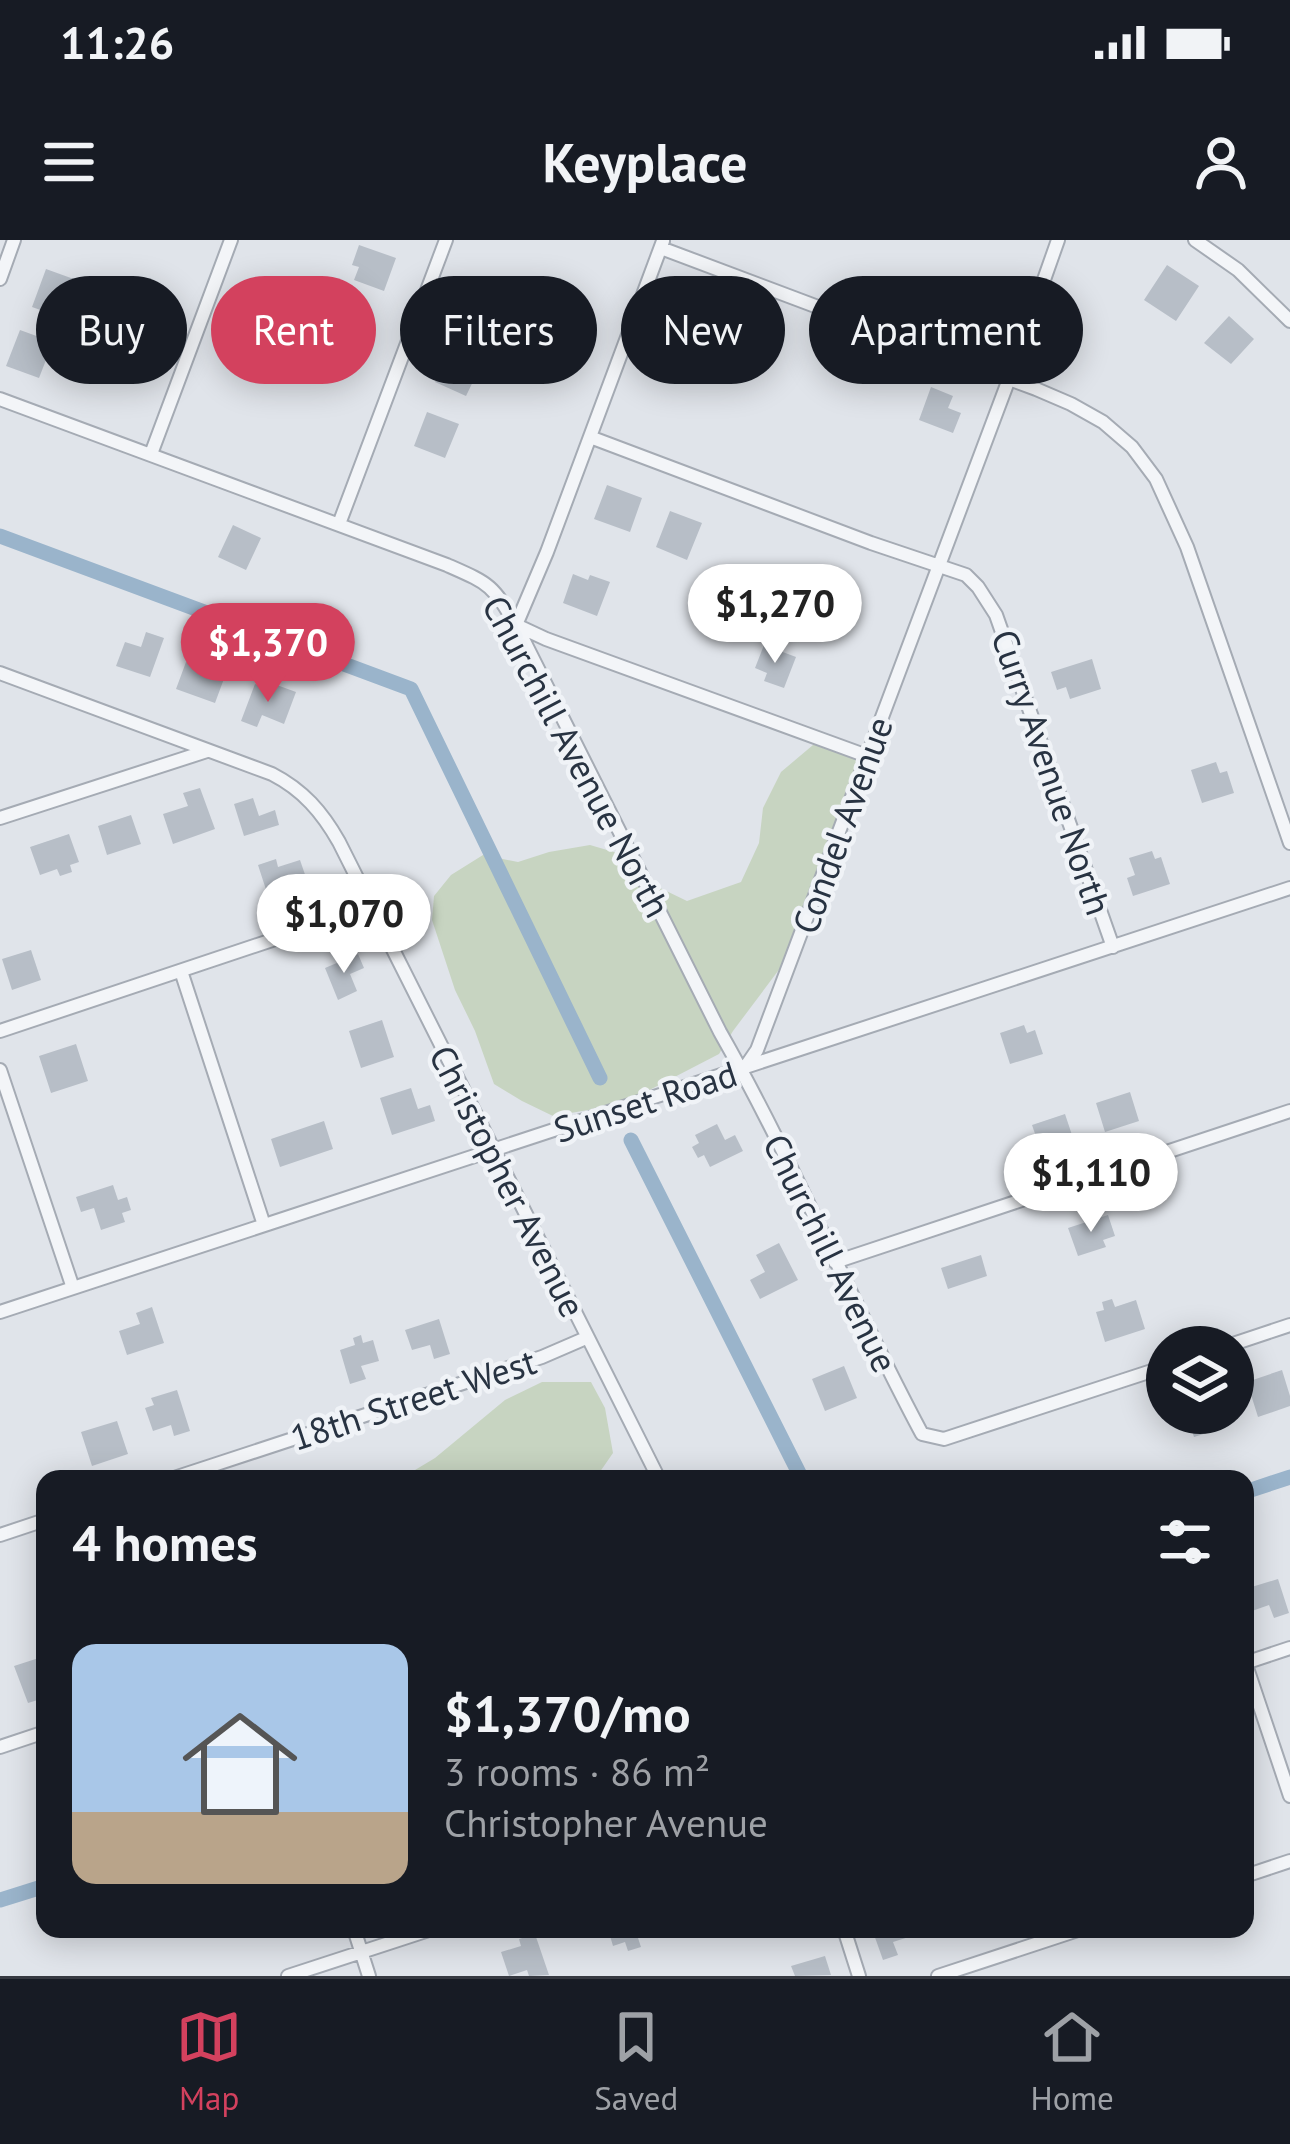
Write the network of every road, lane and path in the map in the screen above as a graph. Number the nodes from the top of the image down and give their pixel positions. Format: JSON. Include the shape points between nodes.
{"nodes":[{"id":1,"x":14,"y":240,"type":"edge"},
{"id":2,"x":231,"y":240,"type":"edge"},
{"id":3,"x":446,"y":240,"type":"edge"},
{"id":4,"x":1058,"y":240,"type":"edge"},
{"id":5,"x":1195,"y":240,"type":"edge"},
{"id":6,"x":662,"y":244,"type":"edge"},
{"id":7,"x":1045,"y":276,"type":"edge"},
{"id":8,"x":0,"y":279,"type":"edge"},
{"id":9,"x":809,"y":301,"type":"edge"},
{"id":10,"x":1290,"y":321,"type":"edge"},
{"id":11,"x":1007,"y":384,"type":"edge"},
{"id":12,"x":1021,"y":384,"type":"edge"},
{"id":13,"x":0,"y":398,"type":"edge"},
{"id":14,"x":590,"y":437,"type":"junction"},
{"id":15,"x":151,"y":454,"type":"junction"},
{"id":16,"x":339,"y":524,"type":"junction"},
{"id":17,"x":937,"y":566,"type":"junction"},
{"id":18,"x":516,"y":625,"type":"junction"},
{"id":19,"x":0,"y":673,"type":"edge"},
{"id":20,"x":208,"y":751,"type":"junction"},
{"id":21,"x":867,"y":756,"type":"junction"},
{"id":22,"x":0,"y":818,"type":"edge"},
{"id":23,"x":1290,"y":843,"type":"edge"},
{"id":24,"x":1290,"y":888,"type":"edge"},
{"id":25,"x":371,"y":907,"type":"junction"},
{"id":26,"x":1113,"y":947,"type":"junction"},
{"id":27,"x":181,"y":971,"type":"junction"},
{"id":28,"x":0,"y":1031,"type":"edge"},
{"id":29,"x":0,"y":1070,"type":"edge"},
{"id":30,"x":743,"y":1070,"type":"junction"},
{"id":31,"x":1290,"y":1111,"type":"edge"},
{"id":32,"x":492,"y":1150,"type":"junction"},
{"id":33,"x":264,"y":1225,"type":"junction"},
{"id":34,"x":836,"y":1262,"type":"junction"},
{"id":35,"x":73,"y":1288,"type":"junction"},
{"id":36,"x":0,"y":1312,"type":"edge"},
{"id":37,"x":1290,"y":1325,"type":"edge"},
{"id":38,"x":1254,"y":1337,"type":"edge"},
{"id":39,"x":586,"y":1338,"type":"junction"},
{"id":40,"x":1146,"y":1373,"type":"edge"},
{"id":41,"x":198,"y":1470,"type":"edge"},
{"id":42,"x":654,"y":1470,"type":"edge"},
{"id":43,"x":36,"y":1523,"type":"edge"},
{"id":44,"x":0,"y":1535,"type":"edge"},
{"id":45,"x":1290,"y":1648,"type":"edge"},
{"id":46,"x":1254,"y":1660,"type":"edge"},
{"id":47,"x":1254,"y":1690,"type":"edge"},
{"id":48,"x":36,"y":1735,"type":"edge"},
{"id":49,"x":0,"y":1748,"type":"edge"},
{"id":50,"x":1290,"y":1796,"type":"edge"},
{"id":51,"x":1290,"y":1861,"type":"edge"},
{"id":52,"x":1254,"y":1873,"type":"edge"},
{"id":53,"x":357,"y":1938,"type":"edge"},
{"id":54,"x":404,"y":1938,"type":"edge"},
{"id":55,"x":847,"y":1938,"type":"edge"},
{"id":56,"x":1054,"y":1938,"type":"edge"},
{"id":57,"x":361,"y":1952,"type":"junction"},
{"id":58,"x":288,"y":1976,"type":"edge"},
{"id":59,"x":369,"y":1976,"type":"edge"},
{"id":60,"x":859,"y":1976,"type":"edge"},
{"id":61,"x":938,"y":1976,"type":"edge"}],
"edges":[{"from":1,"to":8,"type":"street"},
{"from":2,"to":15,"type":"street"},
{"from":3,"to":16,"type":"street"},
{"from":4,"to":7,"type":"street","name":"Condel Avenue"},
{"from":5,"to":10,"type":"street"},
{"from":6,"to":9,"type":"street"},
{"from":6,"to":14,"type":"street"},
{"from":11,"to":17,"type":"street","name":"Condel Avenue"},
{"from":12,"to":23,"type":"street","via":[[1103,422],[1156,479]]},
{"from":13,"to":15,"type":"street","name":"Churchill Avenue North"},
{"from":14,"to":17,"type":"street","name":"Curry Avenue North"},
{"from":14,"to":18,"type":"street"},
{"from":15,"to":16,"type":"street","name":"Churchill Avenue North"},
{"from":16,"to":18,"type":"street","name":"Churchill Avenue North","via":[[482,580]]},
{"from":17,"to":21,"type":"street","name":"Condel Avenue"},
{"from":17,"to":26,"type":"street","name":"Curry Avenue North","via":[[966,575],[996,615]]},
{"from":18,"to":21,"type":"street"},
{"from":18,"to":30,"type":"street","name":"Churchill Avenue North"},
{"from":19,"to":20,"type":"street","name":"Christopher Avenue"},
{"from":20,"to":22,"type":"street"},
{"from":20,"to":25,"type":"street","name":"Christopher Avenue","via":[[304,794],[330,825]]},
{"from":21,"to":30,"type":"street","name":"Condel Avenue"},
{"from":24,"to":26,"type":"street","name":"Sunset Road"},
{"from":25,"to":27,"type":"street"},
{"from":25,"to":32,"type":"street","name":"Christopher Avenue"},
{"from":26,"to":30,"type":"street","name":"Sunset Road"},
{"from":27,"to":28,"type":"street"},
{"from":27,"to":33,"type":"street"},
{"from":29,"to":35,"type":"street"},
{"from":30,"to":32,"type":"street","name":"Sunset Road"},
{"from":30,"to":34,"type":"street","name":"Churchill Avenue"},
{"from":31,"to":34,"type":"street"},
{"from":32,"to":33,"type":"street","name":"Sunset Road"},
{"from":32,"to":39,"type":"street","name":"Christopher Avenue"},
{"from":33,"to":35,"type":"street","name":"Sunset Road"},
{"from":34,"to":40,"type":"street","name":"Churchill Avenue","via":[[922,1434],[944,1439]]},
{"from":35,"to":36,"type":"street","name":"Sunset Road"},
{"from":37,"to":38,"type":"street"},
{"from":39,"to":41,"type":"street","name":"18th Street West"},
{"from":39,"to":42,"type":"street","name":"Christopher Avenue"},
{"from":43,"to":44,"type":"street"},
{"from":45,"to":46,"type":"street"},
{"from":47,"to":50,"type":"street"},
{"from":48,"to":49,"type":"street"},
{"from":51,"to":52,"type":"street"},
{"from":53,"to":57,"type":"street"},
{"from":54,"to":57,"type":"street"},
{"from":55,"to":60,"type":"street"},
{"from":56,"to":61,"type":"street"},
{"from":57,"to":58,"type":"street"},
{"from":57,"to":59,"type":"street"}]}
